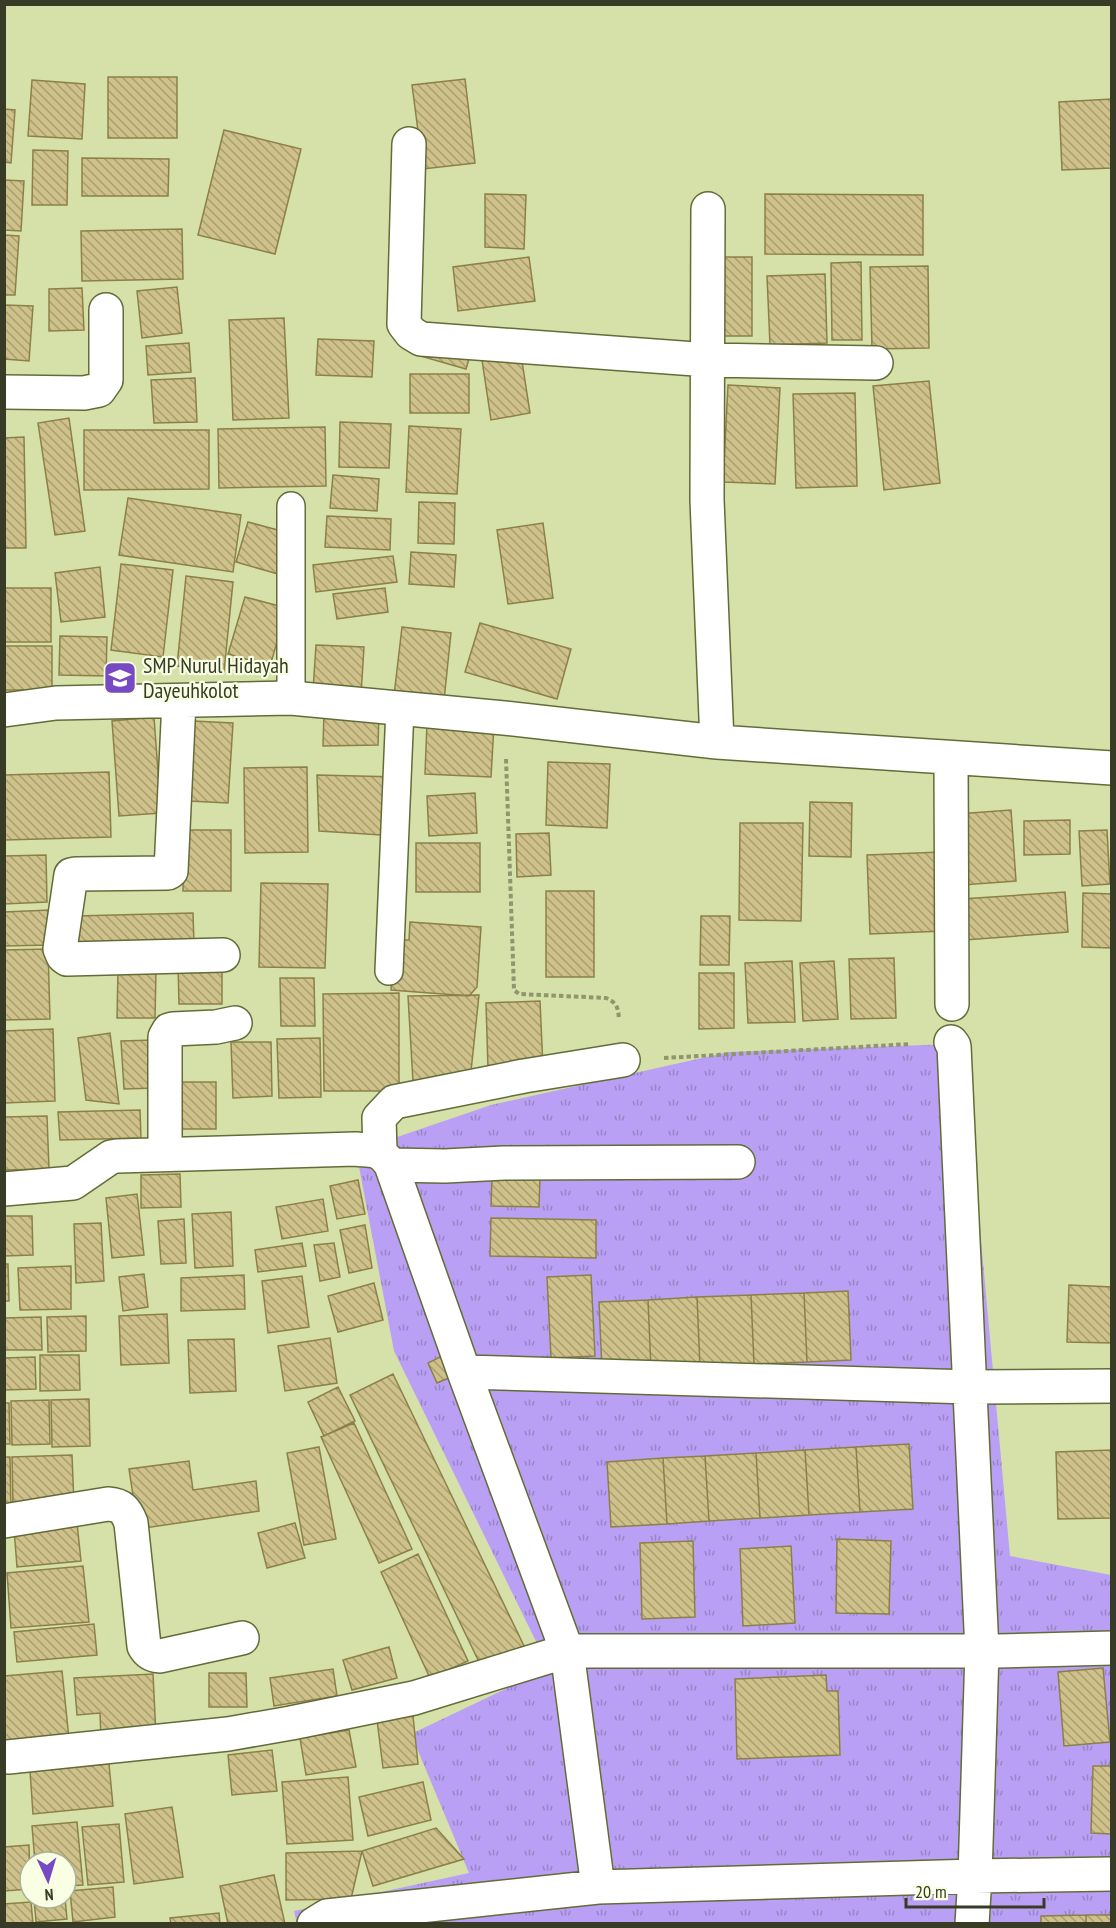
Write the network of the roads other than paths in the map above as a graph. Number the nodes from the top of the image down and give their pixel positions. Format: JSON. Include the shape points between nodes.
{"nodes":[{"id":1,"x":410,"y":144,"type":"dead end"},
{"id":2,"x":708,"y":209,"type":"dead end"},
{"id":3,"x":106,"y":310,"type":"dead end"},
{"id":4,"x":709,"y":360,"type":"junction"},
{"id":5,"x":876,"y":363,"type":"dead end"},
{"id":6,"x":4,"y":392,"type":"edge"},
{"id":7,"x":291,"y":506,"type":"dead end"},
{"id":8,"x":291,"y":698,"type":"junction"},
{"id":9,"x":179,"y":701,"type":"junction"},
{"id":10,"x":400,"y":708,"type":"junction"},
{"id":11,"x":4,"y":710,"type":"edge"},
{"id":12,"x":717,"y":742,"type":"junction"},
{"id":13,"x":951,"y":758,"type":"junction"},
{"id":14,"x":1112,"y":768,"type":"edge"},
{"id":15,"x":223,"y":955,"type":"dead end"},
{"id":16,"x":389,"y":971,"type":"dead end"},
{"id":17,"x":952,"y":1004,"type":"dead end"},
{"id":18,"x":235,"y":1023,"type":"dead end"},
{"id":19,"x":951,"y":1042,"type":"road end"},
{"id":20,"x":623,"y":1060,"type":"road end"},
{"id":21,"x":165,"y":1154,"type":"junction"},
{"id":22,"x":385,"y":1158,"type":"junction"},
{"id":23,"x":738,"y":1162,"type":"dead end"},
{"id":24,"x":4,"y":1189,"type":"edge"},
{"id":25,"x":464,"y":1372,"type":"junction"},
{"id":26,"x":1112,"y":1386,"type":"edge"},
{"id":27,"x":970,"y":1387,"type":"junction"},
{"id":28,"x":4,"y":1521,"type":"edge"},
{"id":29,"x":242,"y":1638,"type":"dead end"},
{"id":30,"x":1112,"y":1648,"type":"edge"},
{"id":31,"x":982,"y":1651,"type":"junction"},
{"id":32,"x":567,"y":1652,"type":"junction"},
{"id":33,"x":8,"y":1757,"type":"dead end"},
{"id":34,"x":1112,"y":1874,"type":"edge"},
{"id":35,"x":975,"y":1876,"type":"junction"},
{"id":36,"x":598,"y":1887,"type":"junction"},
{"id":37,"x":314,"y":1923,"type":"edge"},
{"id":38,"x":972,"y":1923,"type":"edge"}],
"edges":[{"from":1,"to":4,"type":"street","via":[[404,324],[411,333],[421,339]]},
{"from":2,"to":4,"type":"street"},
{"from":3,"to":6,"type":"street","via":[[106,380],[99,390]]},
{"from":4,"to":5,"type":"street"},
{"from":4,"to":12,"type":"street","via":[[707,500]]},
{"from":7,"to":8,"type":"lane"},
{"from":8,"to":9,"type":"street"},
{"from":8,"to":10,"type":"street"},
{"from":9,"to":11,"type":"street","via":[[56,703]]},
{"from":9,"to":15,"type":"street","via":[[171,872],[71,875],[60,949],[68,959]]},
{"from":10,"to":12,"type":"street"},
{"from":10,"to":16,"type":"lane"},
{"from":12,"to":13,"type":"street"},
{"from":13,"to":14,"type":"street"},
{"from":13,"to":17,"type":"street"},
{"from":18,"to":21,"type":"street","via":[[173,1029],[165,1037]]},
{"from":19,"to":27,"type":"street"},
{"from":20,"to":22,"type":"street","via":[[394,1102],[379,1118]]},
{"from":21,"to":22,"type":"street","via":[[355,1149]]},
{"from":21,"to":24,"type":"street","via":[[111,1157],[73,1183]]},
{"from":22,"to":23,"type":"street","via":[[445,1166]]},
{"from":22,"to":25,"type":"street"},
{"from":25,"to":27,"type":"street"},
{"from":25,"to":32,"type":"street"},
{"from":26,"to":27,"type":"street"},
{"from":27,"to":31,"type":"street"},
{"from":28,"to":29,"type":"street","via":[[119,1505],[130,1523],[147,1651],[160,1656]]},
{"from":30,"to":31,"type":"street"},
{"from":31,"to":32,"type":"street"},
{"from":31,"to":35,"type":"street"},
{"from":32,"to":33,"type":"street","via":[[414,1698],[291,1723],[228,1734]]},
{"from":32,"to":36,"type":"street"},
{"from":34,"to":35,"type":"street"},
{"from":35,"to":36,"type":"street"},
{"from":35,"to":38,"type":"street"},
{"from":36,"to":37,"type":"street","via":[[327,1916]]}]}
